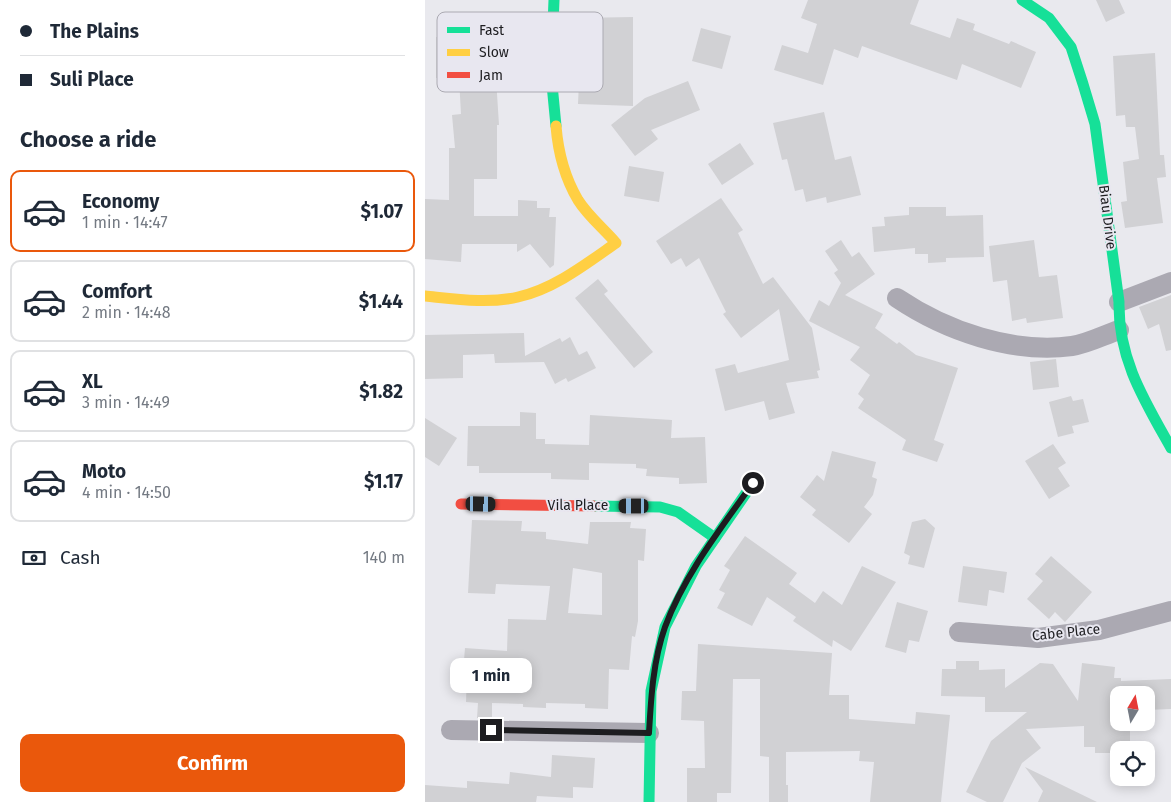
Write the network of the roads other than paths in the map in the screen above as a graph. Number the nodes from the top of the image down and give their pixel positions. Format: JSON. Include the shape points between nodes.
{"nodes":[{"id":1,"x":1022,"y":0,"type":"edge"},
{"id":2,"x":552,"y":92,"type":"edge"},
{"id":3,"x":1171,"y":282,"type":"edge"},
{"id":4,"x":425,"y":296,"type":"edge"},
{"id":5,"x":897,"y":298,"type":"dead end"},
{"id":6,"x":1119,"y":302,"type":"junction"},
{"id":7,"x":1119,"y":330,"type":"junction"},
{"id":8,"x":1171,"y":448,"type":"edge"},
{"id":9,"x":753,"y":483,"type":"dead end"},
{"id":10,"x":461,"y":504,"type":"dead end"},
{"id":11,"x":715,"y":538,"type":"junction"},
{"id":12,"x":1171,"y":611,"type":"edge"},
{"id":13,"x":959,"y":632,"type":"dead end"},
{"id":14,"x":451,"y":730,"type":"dead end"},
{"id":15,"x":649,"y":733,"type":"junction"},
{"id":16,"x":649,"y":802,"type":"edge"}],
"edges":[{"from":1,"to":6,"type":"street","name":"Biau Drive","via":[[1049,18],[1071,47],[1083,84],[1095,124]]},
{"from":2,"to":4,"type":"street","via":[[560,156],[577,199],[616,243],[553,283],[518,297],[473,301]]},
{"from":3,"to":6,"type":"street"},
{"from":5,"to":7,"type":"street","via":[[928,317],[979,337],[1032,346],[1073,346]]},
{"from":6,"to":7,"type":"street","name":"Biau Drive"},
{"from":7,"to":8,"type":"street","name":"Biau Drive","via":[[1153,417]]},
{"from":9,"to":11,"type":"street"},
{"from":10,"to":11,"type":"street","name":"Vila Place","via":[[660,507],[678,512]]},
{"from":11,"to":15,"type":"street","via":[[696,566],[665,627],[651,692]]},
{"from":12,"to":13,"type":"street","name":"Cabe Place","via":[[1099,630],[1038,638]]},
{"from":14,"to":15,"type":"street"},
{"from":15,"to":16,"type":"street"}]}
